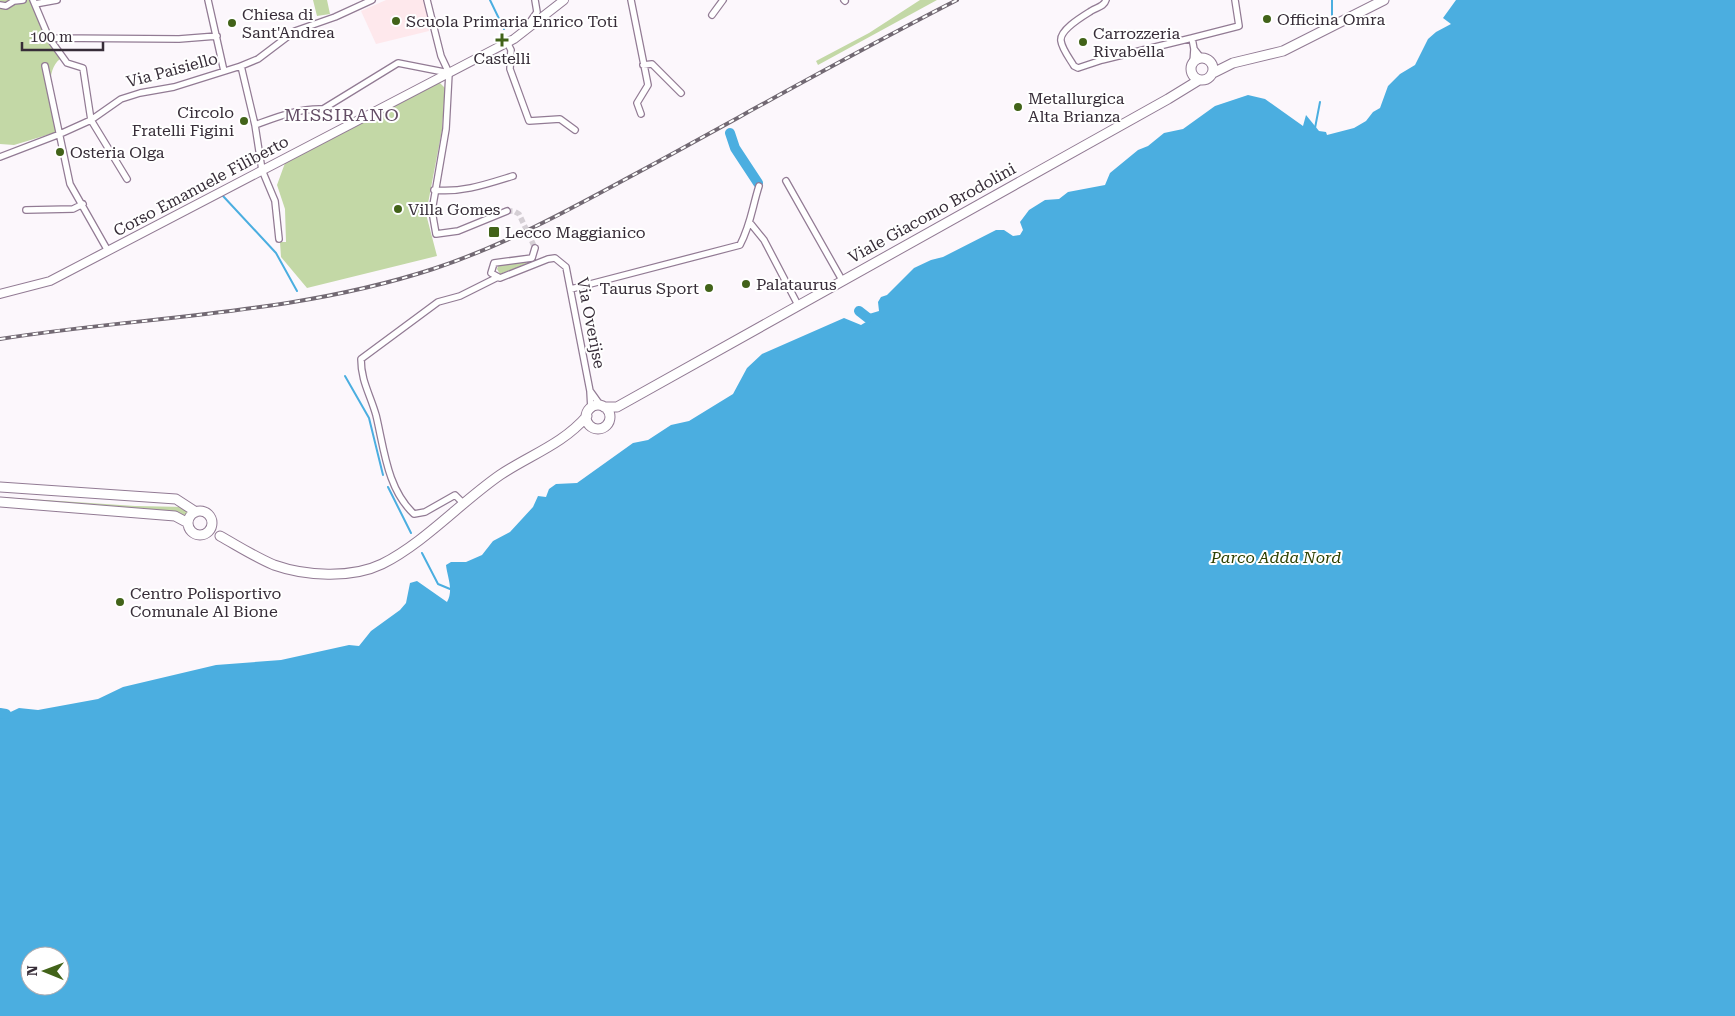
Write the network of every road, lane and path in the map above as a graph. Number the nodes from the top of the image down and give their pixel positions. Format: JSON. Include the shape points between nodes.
{"nodes":[{"id":1,"x":24,"y":0,"type":"edge"},
{"id":2,"x":57,"y":0,"type":"edge"},
{"id":3,"x":208,"y":0,"type":"edge"},
{"id":4,"x":372,"y":0,"type":"edge"},
{"id":5,"x":427,"y":0,"type":"edge"},
{"id":6,"x":535,"y":0,"type":"edge"},
{"id":7,"x":564,"y":0,"type":"edge"},
{"id":8,"x":631,"y":0,"type":"edge"},
{"id":9,"x":723,"y":0,"type":"edge"},
{"id":10,"x":1106,"y":0,"type":"edge"},
{"id":11,"x":1235,"y":0,"type":"edge"},
{"id":12,"x":1384,"y":0,"type":"edge"},
{"id":13,"x":34,"y":2,"type":"edge"},
{"id":14,"x":0,"y":5,"type":"edge"},
{"id":15,"x":712,"y":15,"type":"dead end"},
{"id":16,"x":521,"y":35,"type":"junction"},
{"id":17,"x":216,"y":36,"type":"junction"},
{"id":18,"x":49,"y":38,"type":"junction"},
{"id":19,"x":1192,"y":38,"type":"junction"},
{"id":20,"x":507,"y":42,"type":"junction"},
{"id":21,"x":1194,"y":49,"type":"junction"},
{"id":22,"x":1206,"y":59,"type":"junction"},
{"id":23,"x":1233,"y":63,"type":"junction"},
{"id":24,"x":643,"y":65,"type":"junction"},
{"id":25,"x":45,"y":66,"type":"dead end"},
{"id":26,"x":241,"y":66,"type":"junction"},
{"id":27,"x":1192,"y":66,"type":"junction"},
{"id":28,"x":224,"y":71,"type":"junction"},
{"id":29,"x":449,"y":73,"type":"junction"},
{"id":30,"x":1213,"y":73,"type":"junction"},
{"id":31,"x":1199,"y":80,"type":"junction"},
{"id":32,"x":1183,"y":90,"type":"junction"},
{"id":33,"x":681,"y":94,"type":"dead end"},
{"id":34,"x":641,"y":114,"type":"dead end"},
{"id":35,"x":91,"y":120,"type":"junction"},
{"id":36,"x":255,"y":125,"type":"junction"},
{"id":37,"x":574,"y":130,"type":"dead end"},
{"id":38,"x":60,"y":134,"type":"junction"},
{"id":39,"x":0,"y":157,"type":"edge"},
{"id":40,"x":262,"y":170,"type":"junction"},
{"id":41,"x":513,"y":176,"type":"dead end"},
{"id":42,"x":127,"y":179,"type":"dead end"},
{"id":43,"x":786,"y":180,"type":"dead end"},
{"id":44,"x":759,"y":186,"type":"dead end"},
{"id":45,"x":434,"y":190,"type":"junction"},
{"id":46,"x":83,"y":204,"type":"junction"},
{"id":47,"x":26,"y":210,"type":"dead end"},
{"id":48,"x":507,"y":211,"type":"dead end"},
{"id":49,"x":751,"y":224,"type":"junction"},
{"id":50,"x":279,"y":239,"type":"dead end"},
{"id":51,"x":535,"y":248,"type":"dead end"},
{"id":52,"x":108,"y":250,"type":"junction"},
{"id":53,"x":496,"y":278,"type":"junction"},
{"id":54,"x":842,"y":280,"type":"junction"},
{"id":55,"x":571,"y":289,"type":"junction"},
{"id":56,"x":0,"y":294,"type":"edge"},
{"id":57,"x":798,"y":305,"type":"junction"},
{"id":58,"x":590,"y":391,"type":"junction"},
{"id":59,"x":602,"y":406,"type":"junction"},
{"id":60,"x":617,"y":407,"type":"junction"},
{"id":61,"x":589,"y":412,"type":"junction"},
{"id":62,"x":610,"y":420,"type":"junction"},
{"id":63,"x":594,"y":429,"type":"junction"},
{"id":64,"x":573,"y":432,"type":"junction"},
{"id":65,"x":0,"y":488,"type":"edge"},
{"id":66,"x":0,"y":502,"type":"edge"},
{"id":67,"x":464,"y":504,"type":"junction"},
{"id":68,"x":196,"y":512,"type":"junction"},
{"id":69,"x":212,"y":521,"type":"junction"},
{"id":70,"x":188,"y":523,"type":"junction"},
{"id":71,"x":201,"y":534,"type":"junction"},
{"id":72,"x":220,"y":536,"type":"junction"}],
"edges":[{"from":1,"to":14,"type":"street"},
{"from":2,"to":13,"type":"street"},
{"from":3,"to":17,"type":"street"},
{"from":4,"to":26,"type":"street","name":"Via Paisiello","via":[[295,30],[258,59]]},
{"from":5,"to":29,"type":"street","via":[[441,56]]},
{"from":6,"to":16,"type":"street","via":[[537,12]]},
{"from":7,"to":16,"type":"main road","name":"Corso Emanuele Filiberto"},
{"from":8,"to":24,"type":"street"},
{"from":9,"to":15,"type":"street"},
{"from":10,"to":19,"type":"street","via":[[1103,6],[1066,30],[1061,37],[1061,43],[1078,68]]},
{"from":11,"to":19,"type":"street","via":[[1239,26]]},
{"from":12,"to":23,"type":"main road","via":[[1283,50]]},
{"from":13,"to":18,"type":"street"},
{"from":16,"to":20,"type":"main road","name":"Corso Emanuele Filiberto"},
{"from":17,"to":18,"type":"street","via":[[179,39]]},
{"from":17,"to":28,"type":"street"},
{"from":18,"to":35,"type":"street","via":[[67,63],[83,68]]},
{"from":19,"to":21,"type":"street"},
{"from":20,"to":29,"type":"main road","name":"Corso Emanuele Filiberto"},
{"from":20,"to":37,"type":"street","via":[[511,50],[510,69],[529,121],[560,119]]},
{"from":21,"to":22,"type":"street"},
{"from":21,"to":27,"type":"street"},
{"from":22,"to":23,"type":"main road"},
{"from":22,"to":27,"type":"main road"},
{"from":22,"to":30,"type":"main road"},
{"from":23,"to":30,"type":"main road"},
{"from":24,"to":33,"type":"street","via":[[656,67]]},
{"from":24,"to":34,"type":"street","via":[[648,85],[637,103]]},
{"from":25,"to":38,"type":"street"},
{"from":26,"to":28,"type":"street","name":"Via Paisiello"},
{"from":26,"to":36,"type":"street"},
{"from":27,"to":31,"type":"main road","via":[[1194,76]]},
{"from":27,"to":32,"type":"main road"},
{"from":28,"to":35,"type":"street","name":"Via Paisiello","via":[[121,99]]},
{"from":29,"to":36,"type":"street","via":[[398,63],[323,109],[294,112]]},
{"from":29,"to":40,"type":"main road","name":"Corso Emanuele Filiberto"},
{"from":29,"to":45,"type":"street","via":[[446,129]]},
{"from":30,"to":31,"type":"main road","via":[[1206,80]]},
{"from":31,"to":32,"type":"main road","name":"Viale Giacomo Brodolini"},
{"from":32,"to":54,"type":"main road","name":"Viale Giacomo Brodolini"},
{"from":35,"to":38,"type":"street","name":"Via Paisiello"},
{"from":35,"to":42,"type":"street"},
{"from":36,"to":40,"type":"street"},
{"from":38,"to":39,"type":"street","name":"Via Paisiello"},
{"from":38,"to":46,"type":"street","via":[[70,184]]},
{"from":40,"to":50,"type":"street","via":[[276,201]]},
{"from":40,"to":52,"type":"main road","name":"Corso Emanuele Filiberto"},
{"from":41,"to":45,"type":"street","via":[[469,189]]},
{"from":43,"to":54,"type":"street"},
{"from":44,"to":49,"type":"street"},
{"from":45,"to":48,"type":"street","via":[[432,211],[436,234],[458,231]]},
{"from":46,"to":47,"type":"street","via":[[73,209]]},
{"from":46,"to":52,"type":"street"},
{"from":49,"to":55,"type":"street","via":[[740,245]]},
{"from":49,"to":57,"type":"street","via":[[764,240]]},
{"from":51,"to":53,"type":"street","via":[[532,258],[494,263],[491,273]]},
{"from":52,"to":56,"type":"main road","name":"Corso Emanuele Filiberto","via":[[50,281]]},
{"from":53,"to":55,"type":"street","name":"Via Overijse","via":[[548,259],[562,261]]},
{"from":53,"to":67,"type":"street","via":[[460,296],[438,302],[361,359],[361,375],[375,412],[393,484],[406,506],[414,514],[425,512],[455,495]]},
{"from":54,"to":57,"type":"main road","name":"Viale Giacomo Brodolini"},
{"from":55,"to":58,"type":"street","name":"Via Overijse"},
{"from":57,"to":60,"type":"main road","name":"Viale Giacomo Brodolini"},
{"from":58,"to":59,"type":"street","name":"Via Overijse"},
{"from":58,"to":61,"type":"street","name":"Via Overijse"},
{"from":59,"to":60,"type":"main road","name":"Viale Giacomo Brodolini"},
{"from":59,"to":61,"type":"main road"},
{"from":59,"to":62,"type":"main road","via":[[609,412]]},
{"from":60,"to":62,"type":"main road"},
{"from":61,"to":63,"type":"main road","via":[[588,423]]},
{"from":61,"to":64,"type":"main road"},
{"from":62,"to":63,"type":"main road","via":[[606,427]]},
{"from":63,"to":64,"type":"main road"},
{"from":64,"to":67,"type":"main road","via":[[500,475]]},
{"from":65,"to":68,"type":"main road","via":[[176,499]]},
{"from":66,"to":70,"type":"main road","via":[[175,516]]},
{"from":67,"to":72,"type":"main road","via":[[381,565],[352,572],[300,572],[275,565]]},
{"from":68,"to":69,"type":"main road","via":[[206,512]]},
{"from":68,"to":70,"type":"main road"},
{"from":69,"to":71,"type":"main road","via":[[210,528]]},
{"from":69,"to":72,"type":"main road"},
{"from":70,"to":71,"type":"main road","via":[[191,530]]},
{"from":71,"to":72,"type":"main road"}]}
